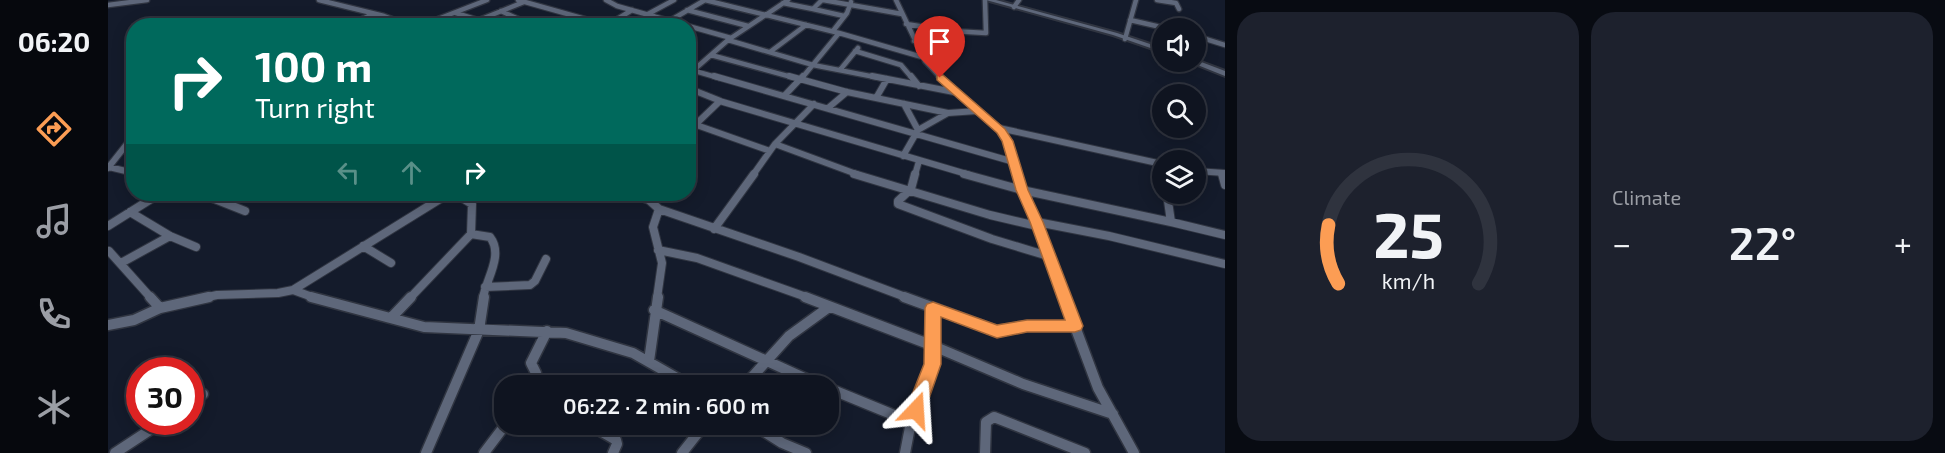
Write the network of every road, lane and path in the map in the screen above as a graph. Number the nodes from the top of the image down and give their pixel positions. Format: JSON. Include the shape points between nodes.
{"nodes":[{"id":1,"x":147,"y":0,"type":"edge"},
{"id":2,"x":319,"y":0,"type":"edge"},
{"id":3,"x":487,"y":0,"type":"edge"},
{"id":4,"x":518,"y":0,"type":"edge"},
{"id":5,"x":606,"y":0,"type":"edge"},
{"id":6,"x":674,"y":0,"type":"edge"},
{"id":7,"x":705,"y":0,"type":"edge"},
{"id":8,"x":822,"y":0,"type":"edge"},
{"id":9,"x":896,"y":0,"type":"edge"},
{"id":10,"x":987,"y":0,"type":"edge"},
{"id":11,"x":1018,"y":0,"type":"edge"},
{"id":12,"x":1136,"y":0,"type":"edge"},
{"id":13,"x":1157,"y":0,"type":"edge"},
{"id":14,"x":527,"y":1,"type":"edge"},
{"id":15,"x":786,"y":1,"type":"edge"},
{"id":16,"x":851,"y":2,"type":"edge"},
{"id":17,"x":1177,"y":2,"type":"edge"},
{"id":18,"x":108,"y":5,"type":"edge"},
{"id":19,"x":1014,"y":7,"type":"junction"},
{"id":20,"x":813,"y":9,"type":"junction"},
{"id":21,"x":1179,"y":9,"type":"dead end"},
{"id":22,"x":632,"y":10,"type":"junction"},
{"id":23,"x":687,"y":10,"type":"junction"},
{"id":24,"x":501,"y":11,"type":"junction"},
{"id":25,"x":456,"y":13,"type":"junction"},
{"id":26,"x":374,"y":14,"type":"junction"},
{"id":27,"x":648,"y":14,"type":"junction"},
{"id":28,"x":902,"y":14,"type":"junction"},
{"id":29,"x":766,"y":15,"type":"junction"},
{"id":30,"x":654,"y":16,"type":"junction"},
{"id":31,"x":844,"y":16,"type":"junction"},
{"id":32,"x":365,"y":18,"type":"edge"},
{"id":33,"x":386,"y":18,"type":"edge"},
{"id":34,"x":442,"y":18,"type":"edge"},
{"id":35,"x":472,"y":18,"type":"edge"},
{"id":36,"x":483,"y":18,"type":"edge"},
{"id":37,"x":516,"y":18,"type":"edge"},
{"id":38,"x":581,"y":18,"type":"edge"},
{"id":39,"x":619,"y":18,"type":"edge"},
{"id":40,"x":651,"y":18,"type":"edge"},
{"id":41,"x":662,"y":18,"type":"edge"},
{"id":42,"x":674,"y":18,"type":"edge"},
{"id":43,"x":1130,"y":20,"type":"junction"},
{"id":44,"x":906,"y":24,"type":"junction"},
{"id":45,"x":806,"y":25,"type":"junction"},
{"id":46,"x":1152,"y":25,"type":"edge"},
{"id":47,"x":748,"y":27,"type":"junction"},
{"id":48,"x":696,"y":28,"type":"edge"},
{"id":49,"x":952,"y":31,"type":"junction"},
{"id":50,"x":836,"y":32,"type":"junction"},
{"id":51,"x":729,"y":39,"type":"junction"},
{"id":52,"x":1125,"y":39,"type":"junction"},
{"id":53,"x":1206,"y":39,"type":"edge"},
{"id":54,"x":864,"y":40,"type":"junction"},
{"id":55,"x":914,"y":41,"type":"junction"},
{"id":56,"x":1225,"y":45,"type":"edge"},
{"id":57,"x":1152,"y":47,"type":"edge"},
{"id":58,"x":855,"y":51,"type":"junction"},
{"id":59,"x":770,"y":52,"type":"junction"},
{"id":60,"x":711,"y":55,"type":"junction"},
{"id":61,"x":922,"y":57,"type":"junction"},
{"id":62,"x":813,"y":65,"type":"junction"},
{"id":63,"x":1206,"y":67,"type":"edge"},
{"id":64,"x":696,"y":70,"type":"edge"},
{"id":65,"x":840,"y":70,"type":"junction"},
{"id":66,"x":696,"y":71,"type":"edge"},
{"id":67,"x":1225,"y":74,"type":"edge"},
{"id":68,"x":800,"y":80,"type":"junction"},
{"id":69,"x":887,"y":80,"type":"junction"},
{"id":70,"x":919,"y":86,"type":"junction"},
{"id":71,"x":696,"y":91,"type":"edge"},
{"id":72,"x":847,"y":92,"type":"junction"},
{"id":73,"x":954,"y":92,"type":"junction"},
{"id":74,"x":785,"y":95,"type":"junction"},
{"id":75,"x":876,"y":98,"type":"junction"},
{"id":76,"x":720,"y":101,"type":"junction"},
{"id":77,"x":814,"y":104,"type":"junction"},
{"id":78,"x":904,"y":104,"type":"junction"},
{"id":79,"x":828,"y":108,"type":"junction"},
{"id":80,"x":978,"y":111,"type":"junction"},
{"id":81,"x":948,"y":113,"type":"junction"},
{"id":82,"x":696,"y":121,"type":"edge"},
{"id":83,"x":795,"y":123,"type":"junction"},
{"id":84,"x":696,"y":125,"type":"edge"},
{"id":85,"x":997,"y":128,"type":"junction"},
{"id":86,"x":916,"y":132,"type":"junction"},
{"id":87,"x":126,"y":145,"type":"edge"},
{"id":88,"x":772,"y":147,"type":"junction"},
{"id":89,"x":903,"y":156,"type":"junction"},
{"id":90,"x":919,"y":161,"type":"junction"},
{"id":91,"x":1014,"y":162,"type":"junction"},
{"id":92,"x":1152,"y":162,"type":"edge"},
{"id":93,"x":108,"y":168,"type":"edge"},
{"id":94,"x":126,"y":171,"type":"edge"},
{"id":95,"x":1206,"y":172,"type":"edge"},
{"id":96,"x":1224,"y":175,"type":"edge"},
{"id":97,"x":1225,"y":185,"type":"edge"},
{"id":98,"x":911,"y":189,"type":"junction"},
{"id":99,"x":1022,"y":190,"type":"junction"},
{"id":100,"x":148,"y":201,"type":"edge"},
{"id":101,"x":220,"y":201,"type":"edge"},
{"id":102,"x":435,"y":201,"type":"edge"},
{"id":103,"x":467,"y":201,"type":"edge"},
{"id":104,"x":650,"y":201,"type":"edge"},
{"id":105,"x":1168,"y":204,"type":"edge"},
{"id":106,"x":658,"y":209,"type":"junction"},
{"id":107,"x":245,"y":211,"type":"dead end"},
{"id":108,"x":130,"y":212,"type":"junction"},
{"id":109,"x":1171,"y":222,"type":"junction"},
{"id":110,"x":1037,"y":224,"type":"junction"},
{"id":111,"x":108,"y":226,"type":"edge"},
{"id":112,"x":714,"y":229,"type":"junction"},
{"id":113,"x":471,"y":234,"type":"junction"},
{"id":114,"x":1225,"y":235,"type":"edge"},
{"id":115,"x":170,"y":236,"type":"junction"},
{"id":116,"x":196,"y":246,"type":"dead end"},
{"id":117,"x":363,"y":246,"type":"junction"},
{"id":118,"x":658,"y":250,"type":"junction"},
{"id":119,"x":110,"y":251,"type":"dead end"},
{"id":120,"x":1048,"y":256,"type":"junction"},
{"id":121,"x":546,"y":259,"type":"dead end"},
{"id":122,"x":121,"y":263,"type":"junction"},
{"id":123,"x":391,"y":263,"type":"dead end"},
{"id":124,"x":1225,"y":264,"type":"edge"},
{"id":125,"x":484,"y":287,"type":"junction"},
{"id":126,"x":293,"y":290,"type":"junction"},
{"id":127,"x":829,"y":306,"type":"junction"},
{"id":128,"x":160,"y":308,"type":"junction"},
{"id":129,"x":933,"y":308,"type":"junction"},
{"id":130,"x":654,"y":310,"type":"junction"},
{"id":131,"x":391,"y":318,"type":"junction"},
{"id":132,"x":108,"y":325,"type":"edge"},
{"id":133,"x":1075,"y":326,"type":"junction"},
{"id":134,"x":479,"y":330,"type":"junction"},
{"id":135,"x":547,"y":331,"type":"junction"},
{"id":136,"x":931,"y":345,"type":"junction"},
{"id":137,"x":649,"y":361,"type":"junction"},
{"id":138,"x":763,"y":362,"type":"junction"},
{"id":139,"x":536,"y":375,"type":"edge"},
{"id":140,"x":673,"y":375,"type":"edge"},
{"id":141,"x":753,"y":375,"type":"edge"},
{"id":142,"x":795,"y":375,"type":"edge"},
{"id":143,"x":839,"y":393,"type":"edge"},
{"id":144,"x":1113,"y":414,"type":"junction"},
{"id":145,"x":911,"y":422,"type":"junction"},
{"id":146,"x":142,"y":435,"type":"edge"},
{"id":147,"x":499,"y":435,"type":"edge"},
{"id":148,"x":607,"y":435,"type":"edge"},
{"id":149,"x":696,"y":435,"type":"edge"},
{"id":150,"x":765,"y":435,"type":"edge"},
{"id":151,"x":780,"y":448,"type":"edge"},
{"id":152,"x":487,"y":452,"type":"edge"},
{"id":153,"x":115,"y":453,"type":"edge"},
{"id":154,"x":426,"y":453,"type":"edge"},
{"id":155,"x":613,"y":453,"type":"edge"},
{"id":156,"x":682,"y":453,"type":"edge"},
{"id":157,"x":806,"y":453,"type":"edge"},
{"id":158,"x":905,"y":453,"type":"edge"},
{"id":159,"x":985,"y":453,"type":"edge"},
{"id":160,"x":1084,"y":453,"type":"edge"},
{"id":161,"x":1134,"y":453,"type":"edge"}],
"edges":[{"from":1,"to":18,"type":"street"},
{"from":2,"to":26,"type":"street"},
{"from":3,"to":25,"type":"street"},
{"from":4,"to":14,"type":"street"},
{"from":5,"to":22,"type":"street"},
{"from":6,"to":27,"type":"street"},
{"from":7,"to":23,"type":"street"},
{"from":7,"to":29,"type":"street"},
{"from":8,"to":16,"type":"street"},
{"from":8,"to":20,"type":"street"},
{"from":9,"to":28,"type":"street"},
{"from":10,"to":19,"type":"main road"},
{"from":10,"to":49,"type":"street","via":[[986,33]]},
{"from":11,"to":19,"type":"street"},
{"from":12,"to":43,"type":"street"},
{"from":13,"to":17,"type":"street"},
{"from":14,"to":24,"type":"street"},
{"from":14,"to":38,"type":"street"},
{"from":15,"to":20,"type":"street"},
{"from":15,"to":29,"type":"street"},
{"from":16,"to":28,"type":"street"},
{"from":16,"to":31,"type":"street"},
{"from":17,"to":21,"type":"street"},
{"from":19,"to":52,"type":"main road"},
{"from":20,"to":31,"type":"street"},
{"from":22,"to":27,"type":"street"},
{"from":22,"to":39,"type":"street"},
{"from":23,"to":42,"type":"street"},
{"from":23,"to":47,"type":"street"},
{"from":24,"to":36,"type":"street"},
{"from":24,"to":37,"type":"street"},
{"from":25,"to":34,"type":"street"},
{"from":25,"to":35,"type":"street"},
{"from":26,"to":32,"type":"street"},
{"from":26,"to":33,"type":"street"},
{"from":27,"to":30,"type":"street"},
{"from":28,"to":44,"type":"street"},
{"from":29,"to":45,"type":"street"},
{"from":29,"to":47,"type":"street"},
{"from":30,"to":40,"type":"street"},
{"from":30,"to":41,"type":"street"},
{"from":31,"to":50,"type":"street"},
{"from":43,"to":46,"type":"street"},
{"from":43,"to":52,"type":"street"},
{"from":44,"to":49,"type":"street"},
{"from":44,"to":55,"type":"street"},
{"from":45,"to":50,"type":"street"},
{"from":45,"to":59,"type":"street"},
{"from":47,"to":51,"type":"street"},
{"from":48,"to":51,"type":"street"},
{"from":49,"to":55,"type":"street","via":[[947,46]]},
{"from":50,"to":54,"type":"street"},
{"from":50,"to":62,"type":"street"},
{"from":51,"to":59,"type":"street"},
{"from":51,"to":60,"type":"street"},
{"from":52,"to":57,"type":"main road"},
{"from":53,"to":56,"type":"street"},
{"from":54,"to":58,"type":"street"},
{"from":54,"to":61,"type":"street"},
{"from":55,"to":61,"type":"street"},
{"from":58,"to":65,"type":"street"},
{"from":58,"to":70,"type":"street","via":[[901,65]]},
{"from":59,"to":62,"type":"street"},
{"from":60,"to":64,"type":"street"},
{"from":60,"to":68,"type":"street"},
{"from":61,"to":73,"type":"street"},
{"from":62,"to":65,"type":"street"},
{"from":62,"to":68,"type":"street"},
{"from":63,"to":67,"type":"main road"},
{"from":65,"to":69,"type":"street"},
{"from":66,"to":74,"type":"street"},
{"from":68,"to":72,"type":"street"},
{"from":68,"to":74,"type":"street"},
{"from":69,"to":70,"type":"street"},
{"from":69,"to":75,"type":"street"},
{"from":70,"to":73,"type":"street"},
{"from":71,"to":76,"type":"street"},
{"from":72,"to":75,"type":"street"},
{"from":72,"to":79,"type":"street"},
{"from":73,"to":80,"type":"street"},
{"from":74,"to":77,"type":"street"},
{"from":75,"to":78,"type":"street"},
{"from":76,"to":82,"type":"street"},
{"from":76,"to":83,"type":"street"},
{"from":77,"to":79,"type":"street"},
{"from":77,"to":83,"type":"street"},
{"from":78,"to":81,"type":"street"},
{"from":78,"to":86,"type":"street"},
{"from":79,"to":86,"type":"street"},
{"from":80,"to":81,"type":"street"},
{"from":80,"to":85,"type":"street"},
{"from":81,"to":86,"type":"street"},
{"from":83,"to":88,"type":"street"},
{"from":83,"to":89,"type":"street"},
{"from":84,"to":88,"type":"street"},
{"from":85,"to":91,"type":"street","via":[[1007,141]]},
{"from":85,"to":92,"type":"street"},
{"from":86,"to":89,"type":"street"},
{"from":86,"to":91,"type":"street"},
{"from":87,"to":93,"type":"street"},
{"from":88,"to":98,"type":"street"},
{"from":88,"to":112,"type":"street"},
{"from":89,"to":90,"type":"street"},
{"from":90,"to":98,"type":"street"},
{"from":90,"to":99,"type":"street"},
{"from":91,"to":99,"type":"street"},
{"from":93,"to":94,"type":"street"},
{"from":95,"to":96,"type":"street"},
{"from":96,"to":97,"type":"street"},
{"from":98,"to":110,"type":"street","via":[[990,215]]},
{"from":98,"to":120,"type":"street","via":[[898,204]]},
{"from":99,"to":109,"type":"street"},
{"from":99,"to":110,"type":"street"},
{"from":100,"to":108,"type":"street"},
{"from":101,"to":107,"type":"street"},
{"from":102,"to":117,"type":"street"},
{"from":103,"to":113,"type":"street","via":[[472,204]]},
{"from":104,"to":106,"type":"street"},
{"from":105,"to":109,"type":"street"},
{"from":106,"to":112,"type":"street"},
{"from":106,"to":118,"type":"street","via":[[653,227]]},
{"from":108,"to":111,"type":"street"},
{"from":108,"to":115,"type":"street"},
{"from":109,"to":114,"type":"street"},
{"from":110,"to":120,"type":"street"},
{"from":110,"to":124,"type":"street","via":[[1109,236]]},
{"from":112,"to":129,"type":"street"},
{"from":113,"to":125,"type":"street","via":[[493,241],[495,264]]},
{"from":113,"to":131,"type":"street"},
{"from":115,"to":116,"type":"street"},
{"from":115,"to":122,"type":"street"},
{"from":117,"to":123,"type":"street"},
{"from":117,"to":126,"type":"street"},
{"from":118,"to":127,"type":"street","via":[[753,277]]},
{"from":118,"to":130,"type":"street","via":[[662,263]]},
{"from":119,"to":122,"type":"street"},
{"from":120,"to":133,"type":"street"},
{"from":121,"to":125,"type":"street","via":[[530,285]]},
{"from":122,"to":128,"type":"street"},
{"from":125,"to":134,"type":"street"},
{"from":126,"to":128,"type":"street","via":[[217,295]]},
{"from":126,"to":131,"type":"street"},
{"from":127,"to":136,"type":"street"},
{"from":127,"to":138,"type":"street","via":[[789,336]]},
{"from":128,"to":132,"type":"street","via":[[134,320]]},
{"from":129,"to":133,"type":"street","via":[[997,331],[1027,326]]},
{"from":129,"to":136,"type":"street"},
{"from":130,"to":137,"type":"street"},
{"from":130,"to":138,"type":"street"},
{"from":131,"to":134,"type":"street","via":[[424,327]]},
{"from":133,"to":144,"type":"street","via":[[1098,388]]},
{"from":134,"to":135,"type":"street"},
{"from":134,"to":154,"type":"street"},
{"from":135,"to":137,"type":"street","via":[[619,347]]},
{"from":135,"to":139,"type":"street","via":[[531,363]]},
{"from":136,"to":144,"type":"street","via":[[1023,384]]},
{"from":136,"to":145,"type":"street","via":[[932,364]]},
{"from":137,"to":140,"type":"street"},
{"from":138,"to":141,"type":"street"},
{"from":138,"to":142,"type":"street"},
{"from":143,"to":145,"type":"street"},
{"from":144,"to":161,"type":"street"},
{"from":145,"to":158,"type":"street"},
{"from":146,"to":153,"type":"street"},
{"from":147,"to":152,"type":"street"},
{"from":148,"to":155,"type":"street","via":[[616,440]]},
{"from":149,"to":156,"type":"street"},
{"from":150,"to":151,"type":"street"},
{"from":151,"to":157,"type":"street"},
{"from":159,"to":160,"type":"street","via":[[986,422],[994,417]]}]}
